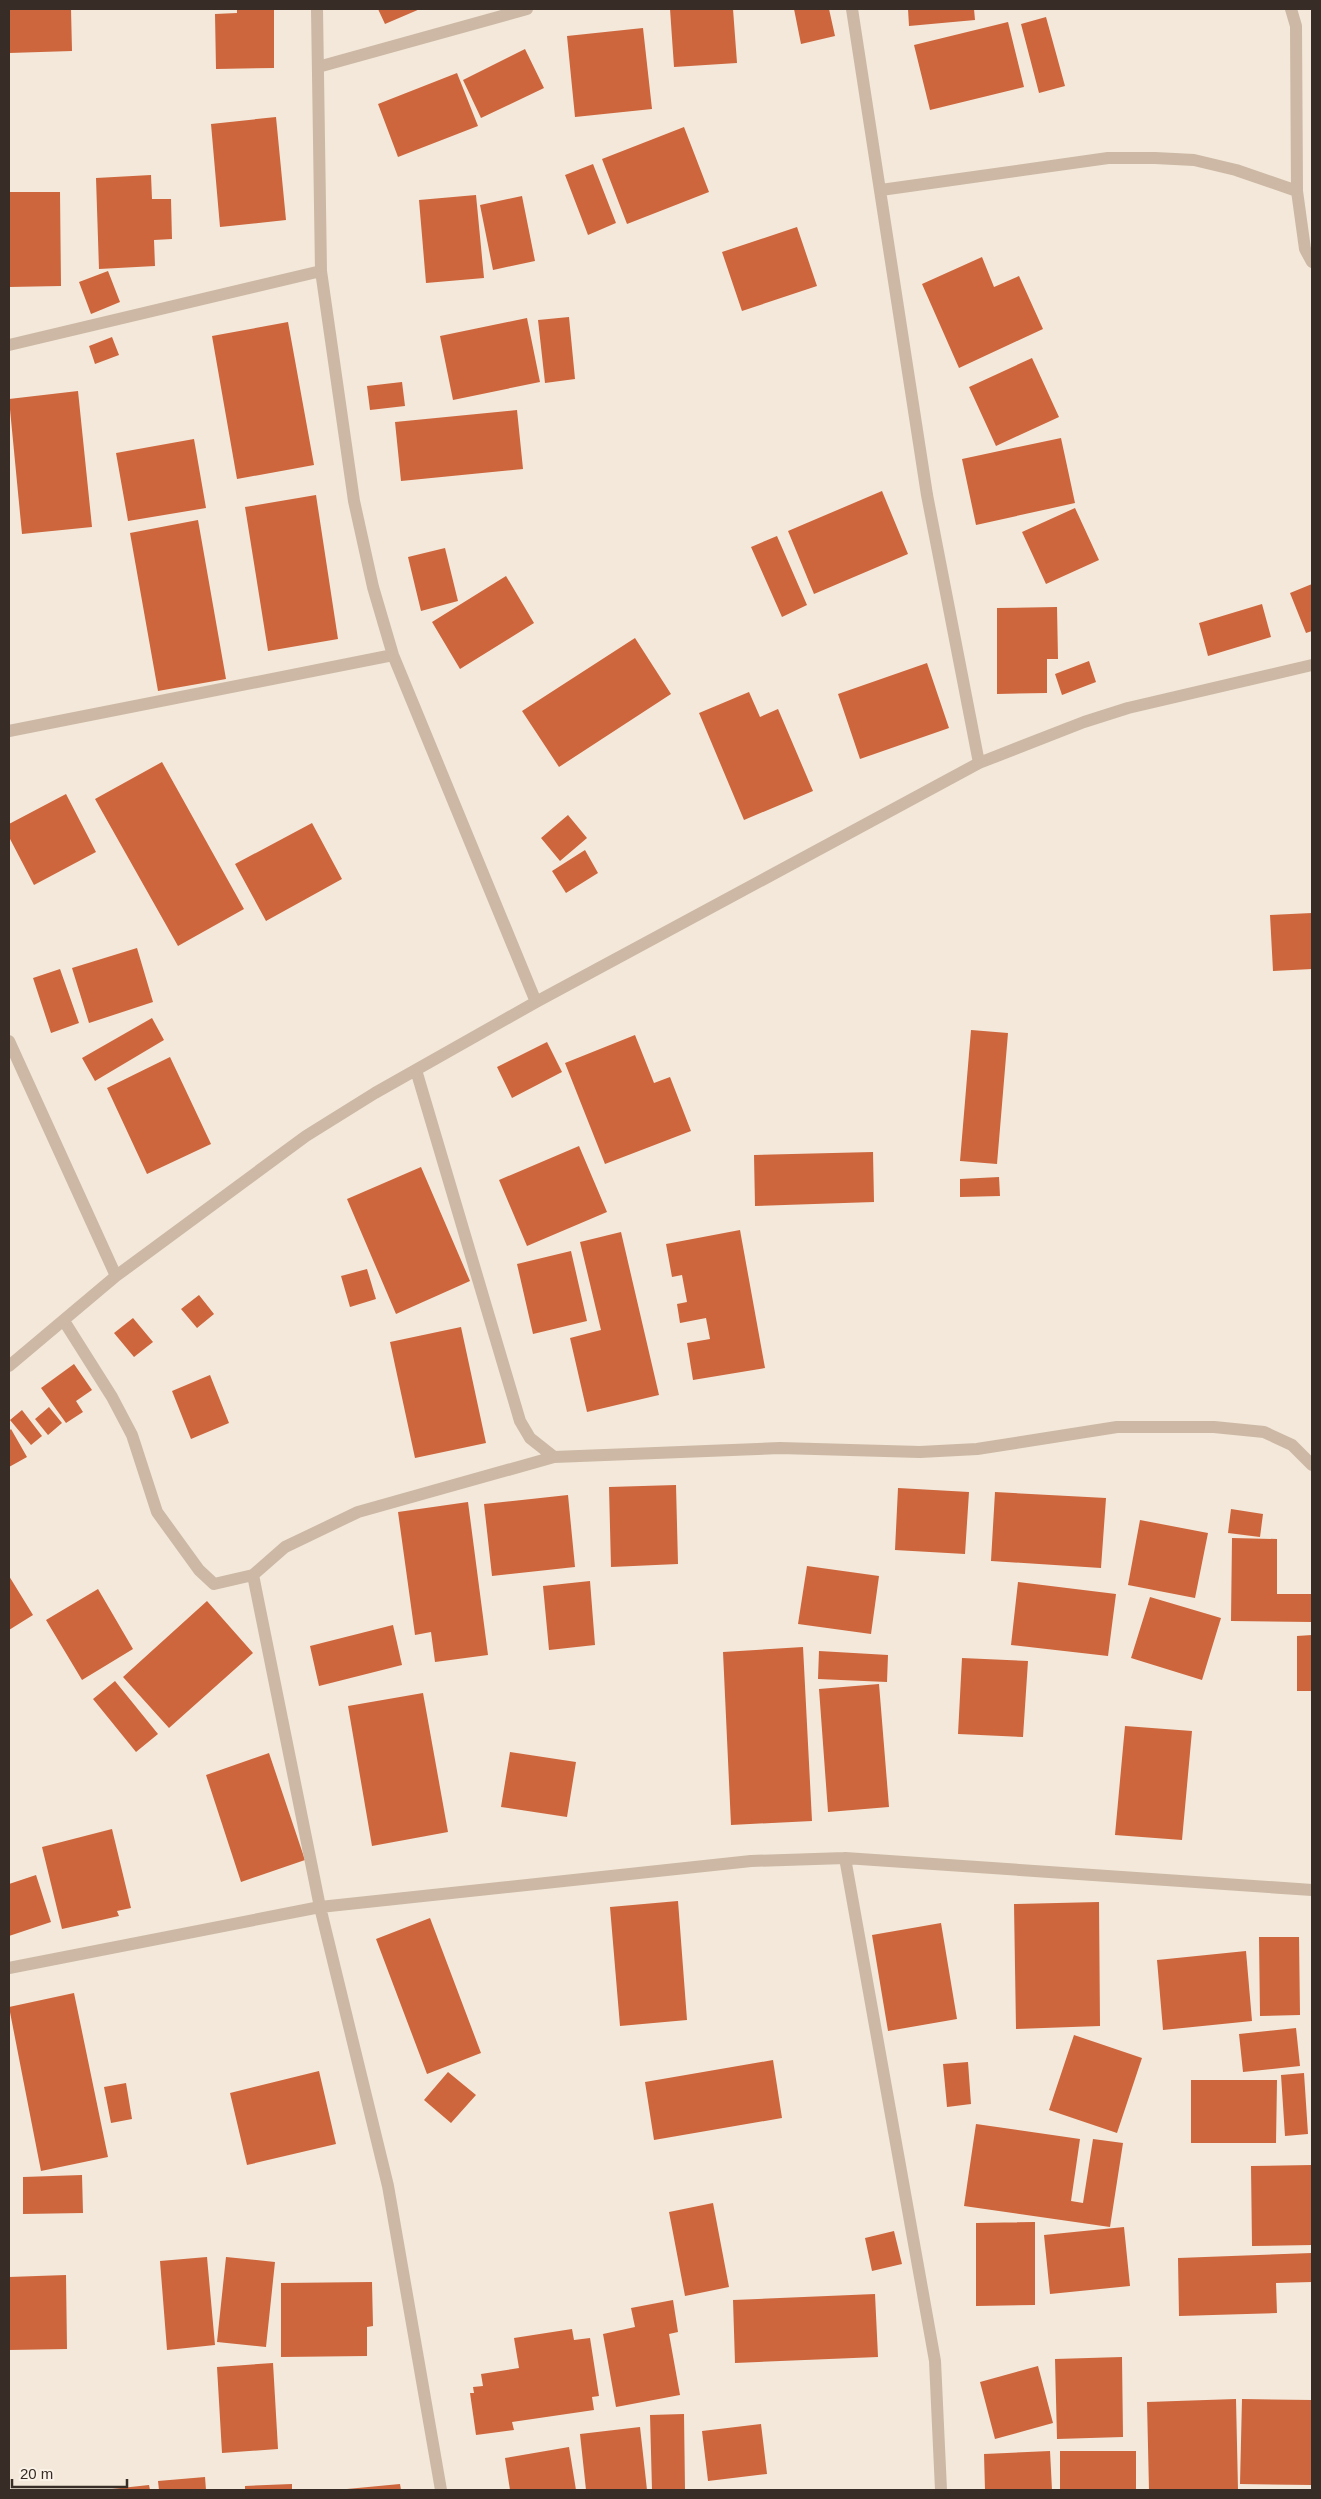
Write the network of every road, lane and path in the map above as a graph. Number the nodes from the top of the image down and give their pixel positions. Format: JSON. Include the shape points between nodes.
{"nodes":[{"id":1,"x":317,"y":9,"type":"edge"},
{"id":2,"x":527,"y":9,"type":"edge"},
{"id":3,"x":852,"y":9,"type":"edge"},
{"id":4,"x":1291,"y":9,"type":"edge"},
{"id":5,"x":318,"y":67,"type":"junction"},
{"id":6,"x":881,"y":190,"type":"junction"},
{"id":7,"x":1297,"y":191,"type":"junction"},
{"id":8,"x":1312,"y":262,"type":"edge"},
{"id":9,"x":321,"y":271,"type":"junction"},
{"id":10,"x":9,"y":345,"type":"edge"},
{"id":11,"x":393,"y":655,"type":"junction"},
{"id":12,"x":1312,"y":665,"type":"edge"},
{"id":13,"x":9,"y":731,"type":"edge"},
{"id":14,"x":979,"y":763,"type":"junction"},
{"id":15,"x":536,"y":1002,"type":"junction"},
{"id":16,"x":9,"y":1041,"type":"edge"},
{"id":17,"x":416,"y":1070,"type":"junction"},
{"id":18,"x":116,"y":1276,"type":"junction"},
{"id":19,"x":64,"y":1320,"type":"junction"},
{"id":20,"x":9,"y":1366,"type":"edge"},
{"id":21,"x":554,"y":1457,"type":"junction"},
{"id":22,"x":1312,"y":1465,"type":"edge"},
{"id":23,"x":253,"y":1575,"type":"junction"},
{"id":24,"x":845,"y":1858,"type":"junction"},
{"id":25,"x":1312,"y":1890,"type":"edge"},
{"id":26,"x":320,"y":1907,"type":"junction"},
{"id":27,"x":9,"y":1968,"type":"edge"},
{"id":28,"x":441,"y":2490,"type":"edge"},
{"id":29,"x":941,"y":2490,"type":"edge"}],
"edges":[{"from":1,"to":5,"type":"street"},
{"from":2,"to":5,"type":"street"},
{"from":3,"to":6,"type":"street"},
{"from":4,"to":7,"type":"street","via":[[1296,26]]},
{"from":5,"to":9,"type":"street"},
{"from":6,"to":7,"type":"street","via":[[1108,158],[1155,158],[1194,160],[1236,170]]},
{"from":6,"to":14,"type":"street","via":[[927,495]]},
{"from":7,"to":8,"type":"street","via":[[1305,249]]},
{"from":9,"to":10,"type":"street"},
{"from":9,"to":11,"type":"street","via":[[354,502]]},
{"from":11,"to":13,"type":"street"},
{"from":11,"to":15,"type":"street"},
{"from":12,"to":14,"type":"street","via":[[1128,708]]},
{"from":14,"to":15,"type":"street"},
{"from":15,"to":17,"type":"street"},
{"from":16,"to":18,"type":"street"},
{"from":17,"to":18,"type":"street","via":[[306,1136]]},
{"from":17,"to":21,"type":"street","via":[[520,1422],[530,1438]]},
{"from":18,"to":19,"type":"street"},
{"from":19,"to":20,"type":"street"},
{"from":19,"to":23,"type":"street","via":[[132,1435],[157,1512],[199,1570],[214,1584]]},
{"from":21,"to":22,"type":"street","via":[[780,1448],[920,1452],[977,1449],[1117,1427],[1214,1427],[1264,1432],[1292,1445]]},
{"from":21,"to":23,"type":"street","via":[[358,1512],[285,1547]]},
{"from":23,"to":26,"type":"street"},
{"from":24,"to":25,"type":"street"},
{"from":24,"to":26,"type":"street","via":[[751,1861]]},
{"from":24,"to":29,"type":"street","via":[[935,2361]]},
{"from":26,"to":27,"type":"street"},
{"from":26,"to":28,"type":"street","via":[[388,2186]]}]}
